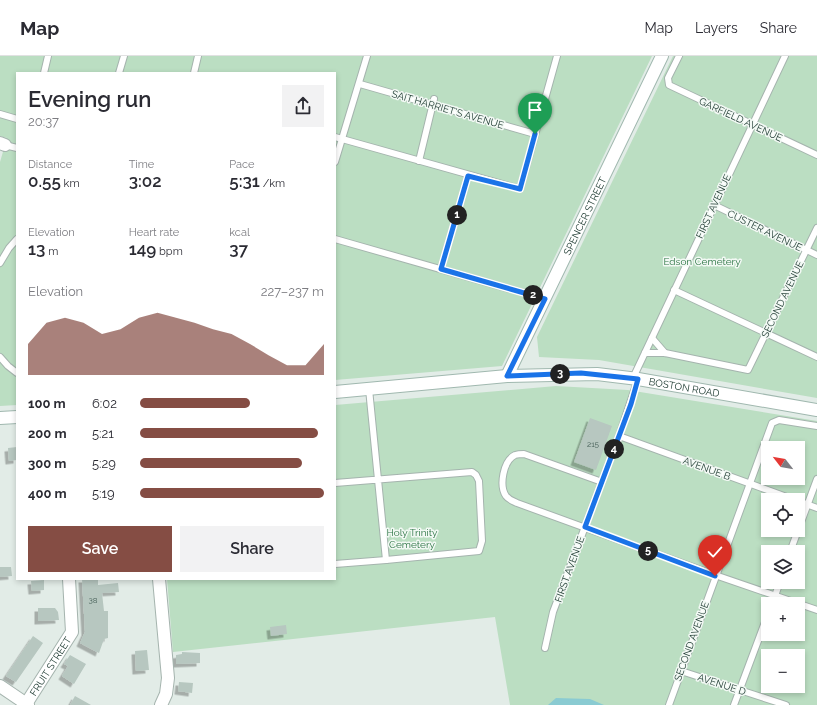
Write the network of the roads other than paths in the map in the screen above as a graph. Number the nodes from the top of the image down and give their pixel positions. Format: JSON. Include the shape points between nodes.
{"nodes":[{"id":1,"x":48,"y":56,"type":"edge"},
{"id":2,"x":124,"y":56,"type":"edge"},
{"id":3,"x":198,"y":56,"type":"edge"},
{"id":4,"x":367,"y":56,"type":"edge"},
{"id":5,"x":557,"y":56,"type":"edge"},
{"id":6,"x":662,"y":56,"type":"edge"},
{"id":7,"x":679,"y":56,"type":"edge"},
{"id":8,"x":785,"y":56,"type":"edge"},
{"id":9,"x":44,"y":72,"type":"edge"},
{"id":10,"x":119,"y":72,"type":"edge"},
{"id":11,"x":194,"y":72,"type":"edge"},
{"id":12,"x":360,"y":84,"type":"junction"},
{"id":13,"x":434,"y":102,"type":"junction"},
{"id":14,"x":0,"y":114,"type":"edge"},
{"id":15,"x":16,"y":119,"type":"edge"},
{"id":16,"x":752,"y":124,"type":"junction"},
{"id":17,"x":535,"y":134,"type":"junction"},
{"id":18,"x":338,"y":138,"type":"edge"},
{"id":19,"x":2,"y":144,"type":"edge"},
{"id":20,"x":16,"y":148,"type":"edge"},
{"id":21,"x":336,"y":154,"type":"edge"},
{"id":22,"x":817,"y":155,"type":"edge"},
{"id":23,"x":418,"y":161,"type":"junction"},
{"id":24,"x":468,"y":176,"type":"junction"},
{"id":25,"x":714,"y":205,"type":"junction"},
{"id":26,"x":817,"y":228,"type":"edge"},
{"id":27,"x":336,"y":239,"type":"edge"},
{"id":28,"x":16,"y":240,"type":"edge"},
{"id":29,"x":806,"y":250,"type":"junction"},
{"id":30,"x":817,"y":255,"type":"edge"},
{"id":31,"x":0,"y":263,"type":"edge"},
{"id":32,"x":441,"y":269,"type":"junction"},
{"id":33,"x":674,"y":290,"type":"junction"},
{"id":34,"x":545,"y":299,"type":"junction"},
{"id":35,"x":765,"y":332,"type":"junction"},
{"id":36,"x":652,"y":338,"type":"junction"},
{"id":37,"x":645,"y":353,"type":"junction"},
{"id":38,"x":665,"y":353,"type":"junction"},
{"id":39,"x":0,"y":357,"type":"edge"},
{"id":40,"x":817,"y":357,"type":"edge"},
{"id":41,"x":16,"y":372,"type":"edge"},
{"id":42,"x":507,"y":376,"type":"junction"},
{"id":43,"x":635,"y":378,"type":"junction"},
{"id":44,"x":369,"y":389,"type":"junction"},
{"id":45,"x":336,"y":392,"type":"edge"},
{"id":46,"x":817,"y":410,"type":"edge"},
{"id":47,"x":16,"y":417,"type":"edge"},
{"id":48,"x":0,"y":418,"type":"edge"},
{"id":49,"x":817,"y":426,"type":"edge"},
{"id":50,"x":619,"y":436,"type":"junction"},
{"id":51,"x":817,"y":479,"type":"edge"},
{"id":52,"x":379,"y":480,"type":"junction"},
{"id":53,"x":602,"y":482,"type":"junction"},
{"id":54,"x":336,"y":483,"type":"edge"},
{"id":55,"x":749,"y":483,"type":"junction"},
{"id":56,"x":776,"y":493,"type":"edge"},
{"id":57,"x":807,"y":505,"type":"junction"},
{"id":58,"x":817,"y":508,"type":"edge"},
{"id":59,"x":585,"y":527,"type":"junction"},
{"id":60,"x":793,"y":545,"type":"edge"},
{"id":61,"x":386,"y":560,"type":"junction"},
{"id":62,"x":336,"y":564,"type":"edge"},
{"id":63,"x":715,"y":576,"type":"junction"},
{"id":64,"x":69,"y":580,"type":"edge"},
{"id":65,"x":159,"y":580,"type":"edge"},
{"id":66,"x":777,"y":589,"type":"edge"},
{"id":67,"x":775,"y":595,"type":"junction"},
{"id":68,"x":817,"y":610,"type":"edge"},
{"id":69,"x":761,"y":633,"type":"edge"},
{"id":70,"x":546,"y":648,"type":"dead end"},
{"id":71,"x":681,"y":671,"type":"junction"},
{"id":72,"x":0,"y":686,"type":"edge"},
{"id":73,"x":740,"y":689,"type":"junction"},
{"id":74,"x":27,"y":704,"type":"edge"},
{"id":75,"x":161,"y":705,"type":"edge"},
{"id":76,"x":669,"y":705,"type":"edge"},
{"id":77,"x":734,"y":705,"type":"edge"},
{"id":78,"x":786,"y":705,"type":"edge"}],
"edges":[{"from":1,"to":9,"type":"lane"},
{"from":2,"to":10,"type":"lane"},
{"from":3,"to":11,"type":"lane"},
{"from":4,"to":12,"type":"lane"},
{"from":5,"to":17,"type":"lane"},
{"from":6,"to":34,"type":"street","name":"SPENCER STREET"},
{"from":7,"to":16,"type":"lane","name":"GARFIELD AVENUE","via":[[667,81],[669,85]]},
{"from":8,"to":16,"type":"lane","name":"FIRST AVENUE"},
{"from":12,"to":13,"type":"lane","name":"SAIT HARRIET'S AVENUE"},
{"from":12,"to":18,"type":"lane"},
{"from":13,"to":17,"type":"lane","name":"SAIT HARRIET'S AVENUE"},
{"from":13,"to":23,"type":"lane"},
{"from":14,"to":15,"type":"lane"},
{"from":16,"to":22,"type":"lane","name":"GARFIELD AVENUE"},
{"from":16,"to":25,"type":"lane","name":"FIRST AVENUE"},
{"from":17,"to":24,"type":"lane","via":[[520,189]]},
{"from":18,"to":21,"type":"lane"},
{"from":18,"to":23,"type":"lane"},
{"from":19,"to":20,"type":"lane"},
{"from":23,"to":24,"type":"lane"},
{"from":24,"to":32,"type":"lane"},
{"from":25,"to":29,"type":"lane","name":"CUSTER AVENUE"},
{"from":25,"to":33,"type":"lane","name":"FIRST AVENUE"},
{"from":26,"to":29,"type":"lane","name":"SECOND AVENUE"},
{"from":27,"to":32,"type":"lane"},
{"from":28,"to":31,"type":"lane"},
{"from":29,"to":30,"type":"lane","name":"CUSTER AVENUE"},
{"from":29,"to":35,"type":"lane","name":"SECOND AVENUE"},
{"from":32,"to":34,"type":"lane"},
{"from":33,"to":35,"type":"lane"},
{"from":33,"to":36,"type":"lane","name":"FIRST AVENUE"},
{"from":34,"to":42,"type":"street","name":"SPENCER STREET"},
{"from":35,"to":38,"type":"lane","name":"SECOND AVENUE","via":[[748,370]]},
{"from":35,"to":40,"type":"lane"},
{"from":36,"to":37,"type":"lane","name":"FIRST AVENUE"},
{"from":36,"to":38,"type":"lane"},
{"from":37,"to":38,"type":"lane"},
{"from":37,"to":43,"type":"lane","name":"FIRST AVENUE"},
{"from":39,"to":41,"type":"lane"},
{"from":42,"to":43,"type":"street","name":"BOSTON ROAD","via":[[581,373]]},
{"from":42,"to":44,"type":"street","name":"BOSTON ROAD"},
{"from":43,"to":46,"type":"street","name":"BOSTON ROAD"},
{"from":43,"to":50,"type":"lane","name":"FIRST AVENUE"},
{"from":44,"to":45,"type":"street","name":"BOSTON ROAD"},
{"from":44,"to":52,"type":"lane"},
{"from":47,"to":48,"type":"street"},
{"from":49,"to":55,"type":"lane","name":"SECOND AVENUE","via":[[774,421]]},
{"from":50,"to":53,"type":"lane","name":"FIRST AVENUE"},
{"from":50,"to":55,"type":"lane","name":"AVENUE B"},
{"from":51,"to":57,"type":"lane"},
{"from":52,"to":54,"type":"lane"},
{"from":52,"to":61,"type":"lane"},
{"from":52,"to":61,"type":"lane","via":[[472,472],[479,481],[482,541],[479,551]]},
{"from":53,"to":59,"type":"lane","name":"FIRST AVENUE"},
{"from":53,"to":59,"type":"lane","via":[[524,454],[516,454],[506,466],[502,481],[507,498]]},
{"from":55,"to":56,"type":"lane","name":"AVENUE B"},
{"from":55,"to":63,"type":"lane","name":"SECOND AVENUE"},
{"from":57,"to":58,"type":"lane"},
{"from":57,"to":60,"type":"lane"},
{"from":59,"to":63,"type":"lane"},
{"from":59,"to":70,"type":"lane","name":"FIRST AVENUE","via":[[553,612]]},
{"from":61,"to":62,"type":"lane"},
{"from":63,"to":67,"type":"lane"},
{"from":63,"to":71,"type":"lane","name":"SECOND AVENUE"},
{"from":64,"to":74,"type":"street","name":"FRUIT STREET","via":[[72,632]]},
{"from":65,"to":75,"type":"street","via":[[168,678],[166,694]]},
{"from":66,"to":67,"type":"lane"},
{"from":67,"to":68,"type":"lane"},
{"from":69,"to":73,"type":"lane"},
{"from":71,"to":73,"type":"lane","name":"AVENUE D"},
{"from":71,"to":76,"type":"lane","name":"SECOND AVENUE"},
{"from":72,"to":74,"type":"street"},
{"from":73,"to":77,"type":"lane"},
{"from":73,"to":78,"type":"lane","name":"AVENUE D"}]}
